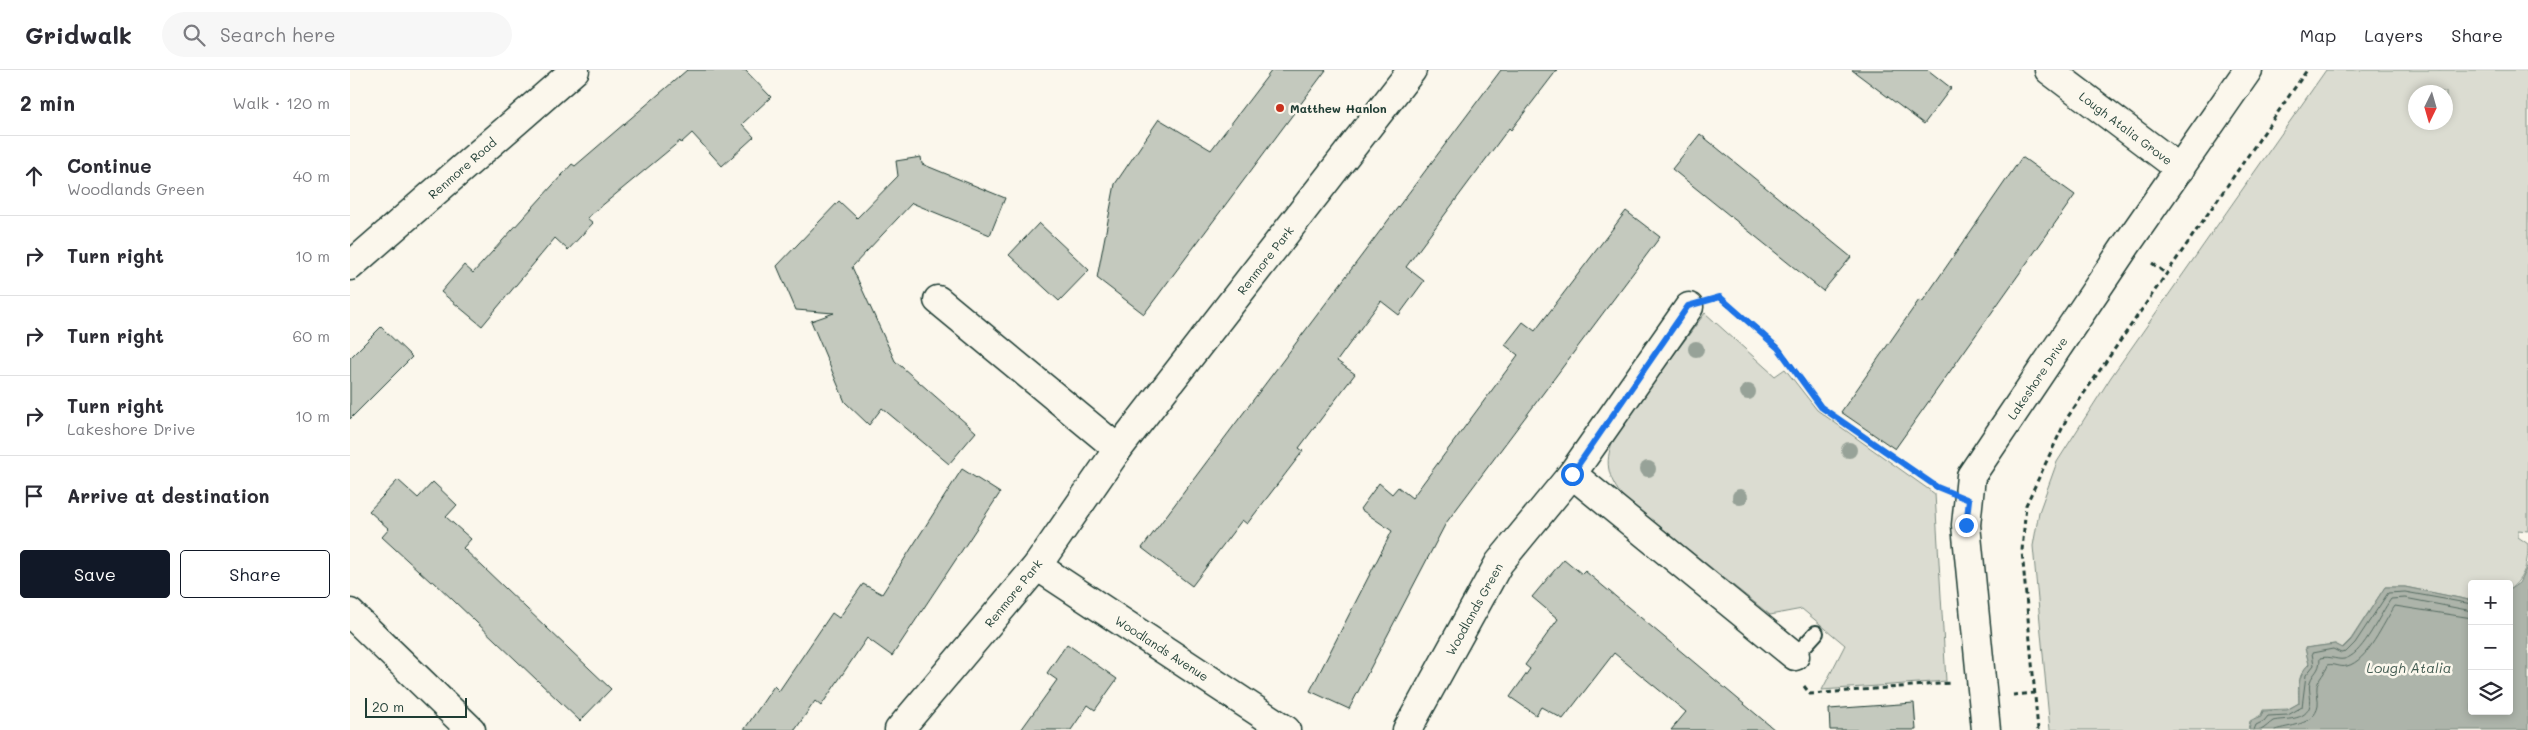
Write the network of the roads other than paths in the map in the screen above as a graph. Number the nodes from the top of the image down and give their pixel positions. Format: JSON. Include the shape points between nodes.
{"nodes":[{"id":1,"x":575,"y":70,"type":"edge"},
{"id":2,"x":1412,"y":70,"type":"edge"},
{"id":3,"x":2049,"y":70,"type":"edge"},
{"id":4,"x":2248,"y":70,"type":"edge"},
{"id":5,"x":2180,"y":169,"type":"junction"},
{"id":6,"x":350,"y":266,"type":"edge"},
{"id":7,"x":938,"y":300,"type":"dead end"},
{"id":8,"x":1688,"y":306,"type":"road end"},
{"id":9,"x":1118,"y":449,"type":"junction"},
{"id":10,"x":1572,"y":474,"type":"junction"},
{"id":11,"x":1037,"y":566,"type":"junction"},
{"id":12,"x":350,"y":613,"type":"edge"},
{"id":13,"x":1816,"y":633,"type":"dead end"},
{"id":14,"x":1795,"y":656,"type":"joint"},
{"id":15,"x":471,"y":730,"type":"edge"},
{"id":16,"x":899,"y":730,"type":"edge"},
{"id":17,"x":1286,"y":730,"type":"edge"},
{"id":18,"x":1407,"y":730,"type":"edge"},
{"id":19,"x":1986,"y":730,"type":"edge"}],
"edges":[{"from":1,"to":6,"type":"street","name":"Renmore Road"},
{"from":2,"to":9,"type":"street","name":"Renmore Park"},
{"from":3,"to":5,"type":"street","name":"Lough Atalia Grove"},
{"from":4,"to":5,"type":"street","name":"Lakeshore Drive"},
{"from":5,"to":19,"type":"street","name":"Lakeshore Drive","via":[[1971,476],[1966,525]]},
{"from":7,"to":9,"type":"street"},
{"from":8,"to":10,"type":"street","name":"Woodlands Green"},
{"from":9,"to":11,"type":"street","name":"Renmore Park"},
{"from":10,"to":14,"type":"street"},
{"from":10,"to":18,"type":"street","name":"Woodlands Green","via":[[1499,563]]},
{"from":11,"to":16,"type":"street","name":"Renmore Park"},
{"from":11,"to":17,"type":"street","name":"Woodlands Avenue"},
{"from":12,"to":15,"type":"street"},
{"from":13,"to":14,"type":"lane"}]}
